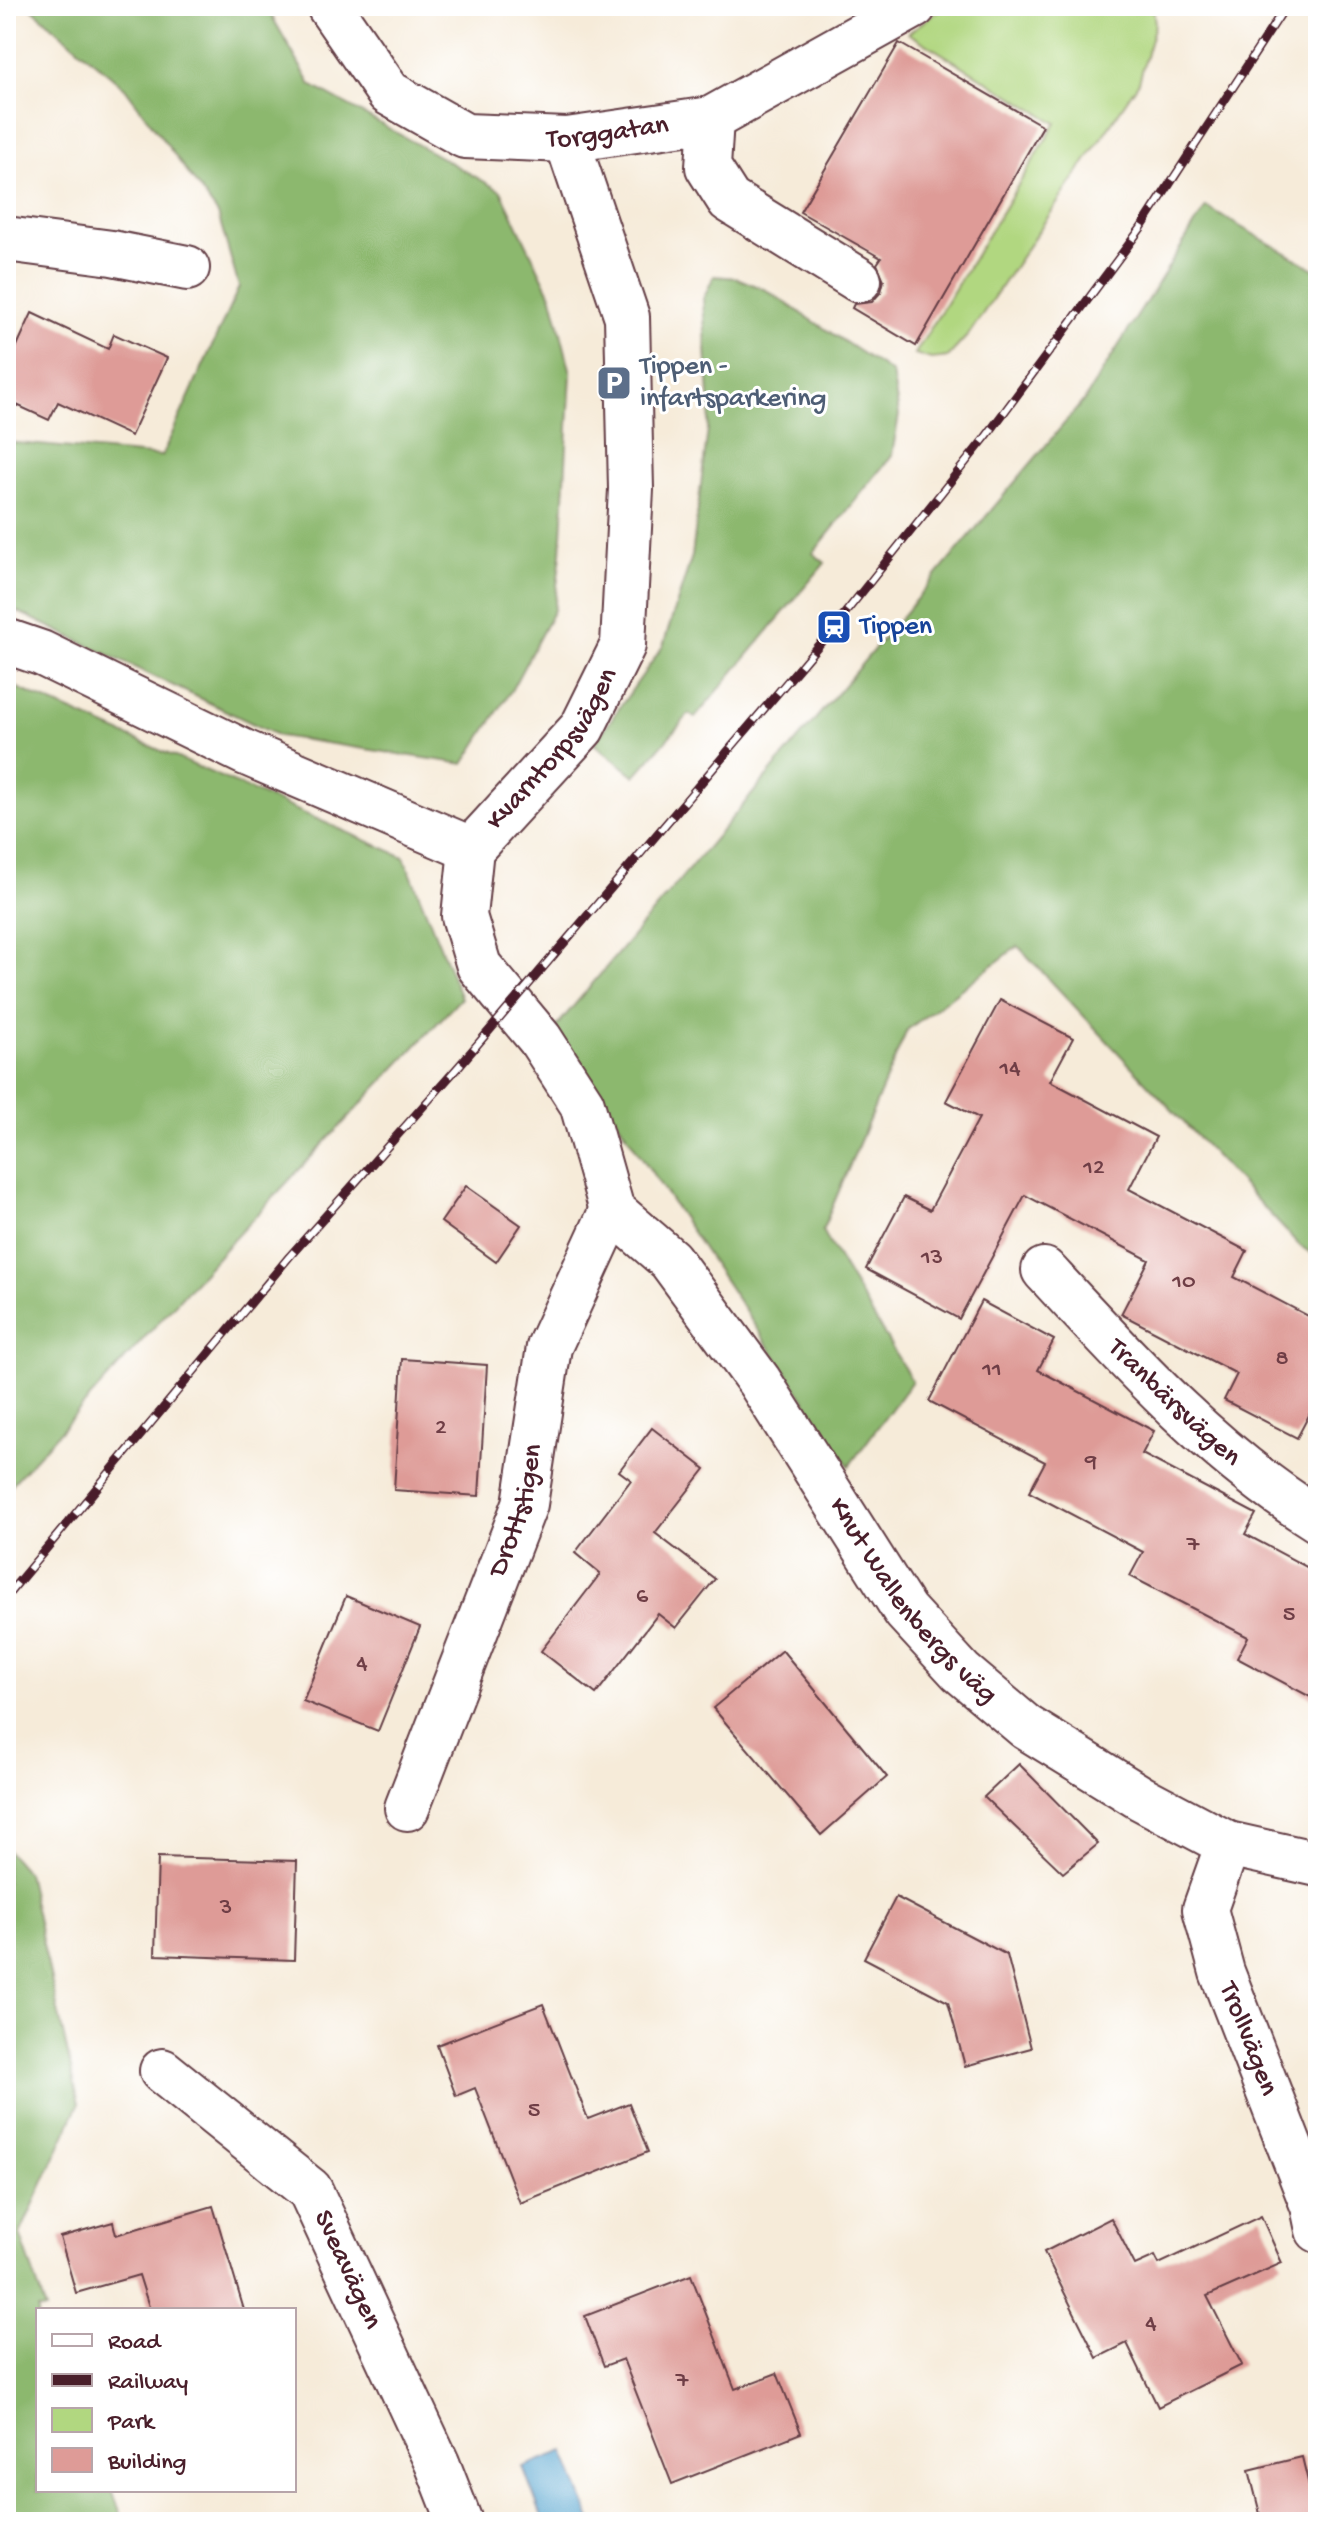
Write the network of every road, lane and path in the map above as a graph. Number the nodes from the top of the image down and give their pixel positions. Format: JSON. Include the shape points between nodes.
{"nodes":[{"id":1,"x":329,"y":6,"type":"edge"},
{"id":2,"x":914,"y":6,"type":"edge"},
{"id":3,"x":711,"y":119,"type":"junction"},
{"id":4,"x":567,"y":140,"type":"junction"},
{"id":5,"x":6,"y":239,"type":"edge"},
{"id":6,"x":187,"y":268,"type":"dead end"},
{"id":7,"x":859,"y":280,"type":"dead end"},
{"id":8,"x":6,"y":641,"type":"edge"},
{"id":9,"x":471,"y":849,"type":"junction"},
{"id":10,"x":612,"y":1210,"type":"junction"},
{"id":11,"x":1044,"y":1270,"type":"dead end"},
{"id":12,"x":1318,"y":1520,"type":"edge"},
{"id":13,"x":407,"y":1808,"type":"dead end"},
{"id":14,"x":1228,"y":1844,"type":"junction"},
{"id":15,"x":1318,"y":1864,"type":"edge"},
{"id":16,"x":162,"y":2071,"type":"dead end"},
{"id":17,"x":1318,"y":2230,"type":"edge"},
{"id":18,"x":460,"y":2522,"type":"edge"}],
"edges":[{"from":1,"to":4,"type":"street","name":"Torggatan","via":[[389,93],[465,136]]},
{"from":2,"to":3,"type":"street","name":"Torggatan"},
{"from":3,"to":4,"type":"street","name":"Torggatan"},
{"from":3,"to":7,"type":"street","via":[[708,167],[729,200]]},
{"from":4,"to":9,"type":"street","name":"Kvarntorpsvägen","via":[[627,317],[631,489],[623,645],[582,728]]},
{"from":5,"to":6,"type":"street"},
{"from":8,"to":9,"type":"street","name":"Kvarntorpsvägen","via":[[244,752]]},
{"from":9,"to":10,"type":"street","via":[[464,916],[479,966],[540,1039],[582,1104]]},
{"from":10,"to":13,"type":"street","name":"Drottstigen","via":[[549,1347],[525,1504]]},
{"from":10,"to":14,"type":"street","name":"Knut Wallenbergs väg","via":[[670,1260],[759,1381],[905,1611],[961,1672],[1026,1727]]},
{"from":11,"to":12,"type":"street","name":"Tranbärsvägen","via":[[1157,1392],[1279,1496]]},
{"from":14,"to":15,"type":"street","name":"Knut Wallenbergs väg"},
{"from":14,"to":17,"type":"street","name":"Trollvägen","via":[[1205,1909],[1222,1972]]},
{"from":16,"to":18,"type":"street","name":"Sveavägen","via":[[310,2190]]}]}
